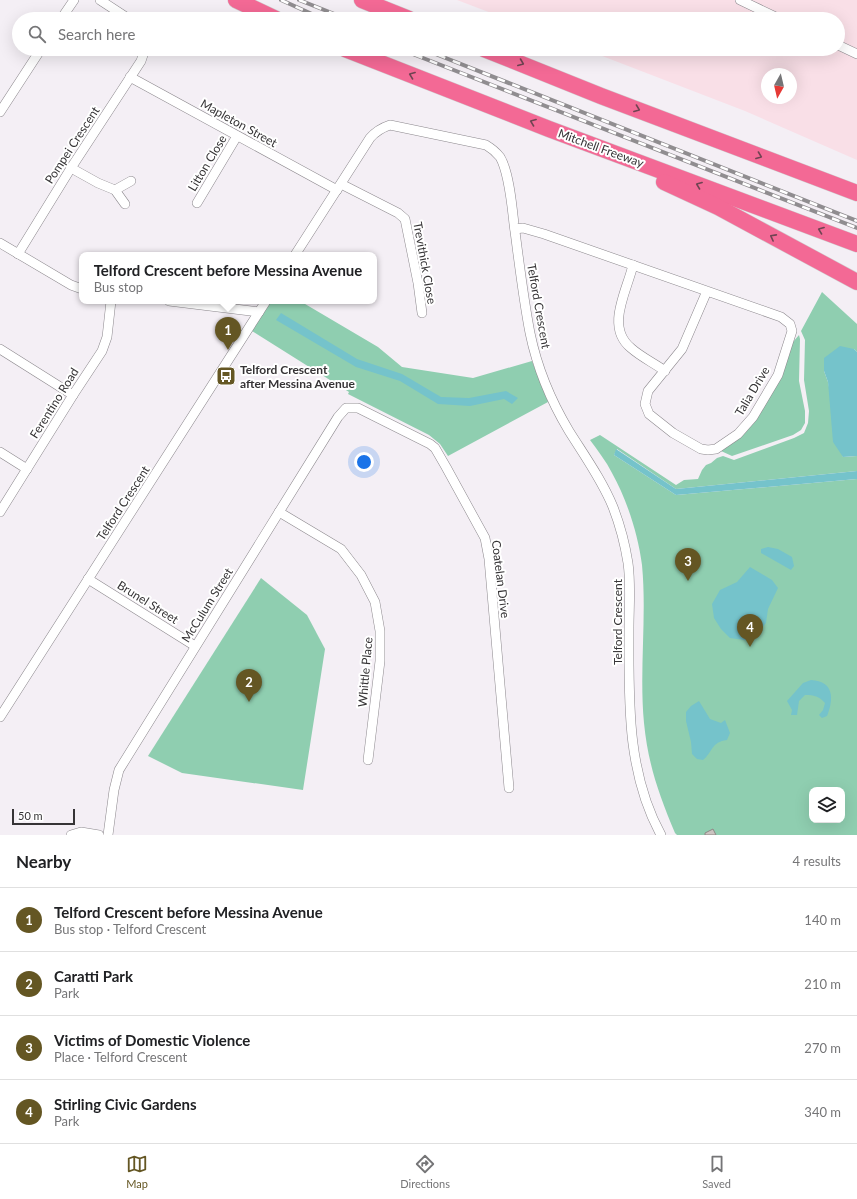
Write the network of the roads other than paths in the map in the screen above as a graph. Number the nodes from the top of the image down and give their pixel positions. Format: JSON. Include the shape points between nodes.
{"nodes":[{"id":1,"x":74,"y":0,"type":"edge"},
{"id":2,"x":100,"y":0,"type":"edge"},
{"id":3,"x":236,"y":0,"type":"edge"},
{"id":4,"x":362,"y":0,"type":"edge"},
{"id":5,"x":740,"y":0,"type":"edge"},
{"id":6,"x":66,"y":12,"type":"edge"},
{"id":7,"x":118,"y":12,"type":"edge"},
{"id":8,"x":261,"y":12,"type":"edge"},
{"id":9,"x":392,"y":12,"type":"edge"},
{"id":10,"x":765,"y":12,"type":"edge"},
{"id":11,"x":845,"y":48,"type":"edge"},
{"id":12,"x":857,"y":54,"type":"edge"},
{"id":13,"x":36,"y":56,"type":"edge"},
{"id":14,"x":143,"y":56,"type":"edge"},
{"id":15,"x":363,"y":56,"type":"edge"},
{"id":16,"x":501,"y":56,"type":"edge"},
{"id":17,"x":130,"y":77,"type":"junction"},
{"id":18,"x":0,"y":112,"type":"edge"},
{"id":19,"x":237,"y":136,"type":"junction"},
{"id":20,"x":569,"y":136,"type":"junction"},
{"id":21,"x":782,"y":164,"type":"junction"},
{"id":22,"x":71,"y":168,"type":"junction"},
{"id":23,"x":131,"y":181,"type":"dead end"},
{"id":24,"x":857,"y":181,"type":"edge"},
{"id":25,"x":339,"y":187,"type":"junction"},
{"id":26,"x":115,"y":190,"type":"junction"},
{"id":27,"x":857,"y":193,"type":"edge"},
{"id":28,"x":197,"y":203,"type":"dead end"},
{"id":29,"x":125,"y":204,"type":"dead end"},
{"id":30,"x":514,"y":229,"type":"junction"},
{"id":31,"x":0,"y":243,"type":"edge"},
{"id":32,"x":857,"y":244,"type":"edge"},
{"id":33,"x":297,"y":252,"type":"edge"},
{"id":34,"x":18,"y":254,"type":"junction"},
{"id":35,"x":634,"y":265,"type":"junction"},
{"id":36,"x":857,"y":282,"type":"edge"},
{"id":37,"x":79,"y":288,"type":"edge"},
{"id":38,"x":707,"y":291,"type":"junction"},
{"id":39,"x":111,"y":304,"type":"edge"},
{"id":40,"x":194,"y":304,"type":"edge"},
{"id":41,"x":264,"y":304,"type":"edge"},
{"id":42,"x":259,"y":312,"type":"junction"},
{"id":43,"x":422,"y":313,"type":"dead end"},
{"id":44,"x":0,"y":349,"type":"edge"},
{"id":45,"x":665,"y":371,"type":"junction"},
{"id":46,"x":73,"y":395,"type":"junction"},
{"id":47,"x":358,"y":408,"type":"joint"},
{"id":48,"x":0,"y":452,"type":"edge"},
{"id":49,"x":27,"y":469,"type":"junction"},
{"id":50,"x":0,"y":512,"type":"edge"},
{"id":51,"x":279,"y":512,"type":"junction"},
{"id":52,"x":88,"y":580,"type":"junction"},
{"id":53,"x":195,"y":646,"type":"junction"},
{"id":54,"x":0,"y":717,"type":"edge"},
{"id":55,"x":368,"y":760,"type":"dead end"},
{"id":56,"x":509,"y":788,"type":"dead end"},
{"id":57,"x":72,"y":835,"type":"edge"},
{"id":58,"x":99,"y":835,"type":"edge"},
{"id":59,"x":108,"y":835,"type":"edge"},
{"id":60,"x":661,"y":835,"type":"edge"}],
"edges":[{"from":1,"to":6,"type":"street"},
{"from":2,"to":7,"type":"street"},
{"from":3,"to":8,"type":"highway"},
{"from":4,"to":9,"type":"highway"},
{"from":5,"to":10,"type":"street"},
{"from":11,"to":12,"type":"street"},
{"from":13,"to":18,"type":"street"},
{"from":14,"to":17,"type":"street","name":"Pompei Crescent"},
{"from":20,"to":15,"type":"highway","name":"Mitchell Freeway","one_way":true},
{"from":16,"to":21,"type":"highway","one_way":true},
{"from":17,"to":19,"type":"street","name":"Mapleton Street"},
{"from":17,"to":22,"type":"street","name":"Pompei Crescent"},
{"from":19,"to":25,"type":"street","name":"Mapleton Street"},
{"from":19,"to":28,"type":"street","name":"Litton Close"},
{"from":32,"to":20,"type":"highway","name":"Mitchell Freeway","one_way":true},
{"from":36,"to":20,"type":"highway","one_way":true,"via":[[718,207]]},
{"from":21,"to":24,"type":"highway"},
{"from":21,"to":27,"type":"highway"},
{"from":22,"to":26,"type":"street"},
{"from":22,"to":34,"type":"street","name":"Pompei Crescent"},
{"from":23,"to":26,"type":"street"},
{"from":25,"to":30,"type":"street","name":"Telford Crescent","via":[[370,138],[383,127],[390,126],[486,145],[500,157],[505,168]]},
{"from":25,"to":33,"type":"street","name":"Telford Crescent"},
{"from":25,"to":43,"type":"street","name":"Trevithick Close","via":[[398,213],[405,219]]},
{"from":26,"to":29,"type":"street"},
{"from":30,"to":35,"type":"street","name":"Talia Drive","via":[[523,228],[544,234]]},
{"from":30,"to":60,"type":"street","name":"Telford Crescent","via":[[537,359],[558,410],[605,490],[622,535],[630,592],[630,722],[635,763],[647,804]]},
{"from":31,"to":34,"type":"street"},
{"from":34,"to":37,"type":"street"},
{"from":35,"to":38,"type":"street","name":"Talia Drive"},
{"from":35,"to":45,"type":"street","via":[[619,311],[621,336],[630,348]]},
{"from":38,"to":45,"type":"street","name":"Talia Drive","via":[[682,349]]},
{"from":38,"to":45,"type":"street","name":"Talia Drive","via":[[781,317],[790,324],[792,331],[778,375],[753,417],[738,434],[716,449],[708,450],[701,449],[673,433],[649,414],[645,404],[648,391]]},
{"from":39,"to":46,"type":"street","name":"Ferentino Road","via":[[107,338],[102,352]]},
{"from":40,"to":42,"type":"street"},
{"from":41,"to":42,"type":"street","name":"Telford Crescent"},
{"from":42,"to":52,"type":"street","name":"Telford Crescent"},
{"from":44,"to":46,"type":"street"},
{"from":46,"to":49,"type":"street","name":"Ferentino Road"},
{"from":47,"to":51,"type":"street","name":"McCulum Street","via":[[346,408],[338,417]]},
{"from":47,"to":56,"type":"street","name":"Coatelan Drive","via":[[425,440],[435,448],[484,538],[489,559]]},
{"from":48,"to":49,"type":"street"},
{"from":49,"to":50,"type":"street","name":"Ferentino Road"},
{"from":51,"to":53,"type":"street","name":"McCulum Street"},
{"from":51,"to":55,"type":"street","name":"Whittle Place","via":[[341,548],[361,574],[375,602],[380,631],[380,661]]},
{"from":52,"to":53,"type":"street","name":"Brunel Street"},
{"from":52,"to":54,"type":"street","name":"Telford Crescent"},
{"from":53,"to":59,"type":"street","name":"McCulum Street","via":[[119,770]]},
{"from":57,"to":58,"type":"street","via":[[81,832]]}]}
